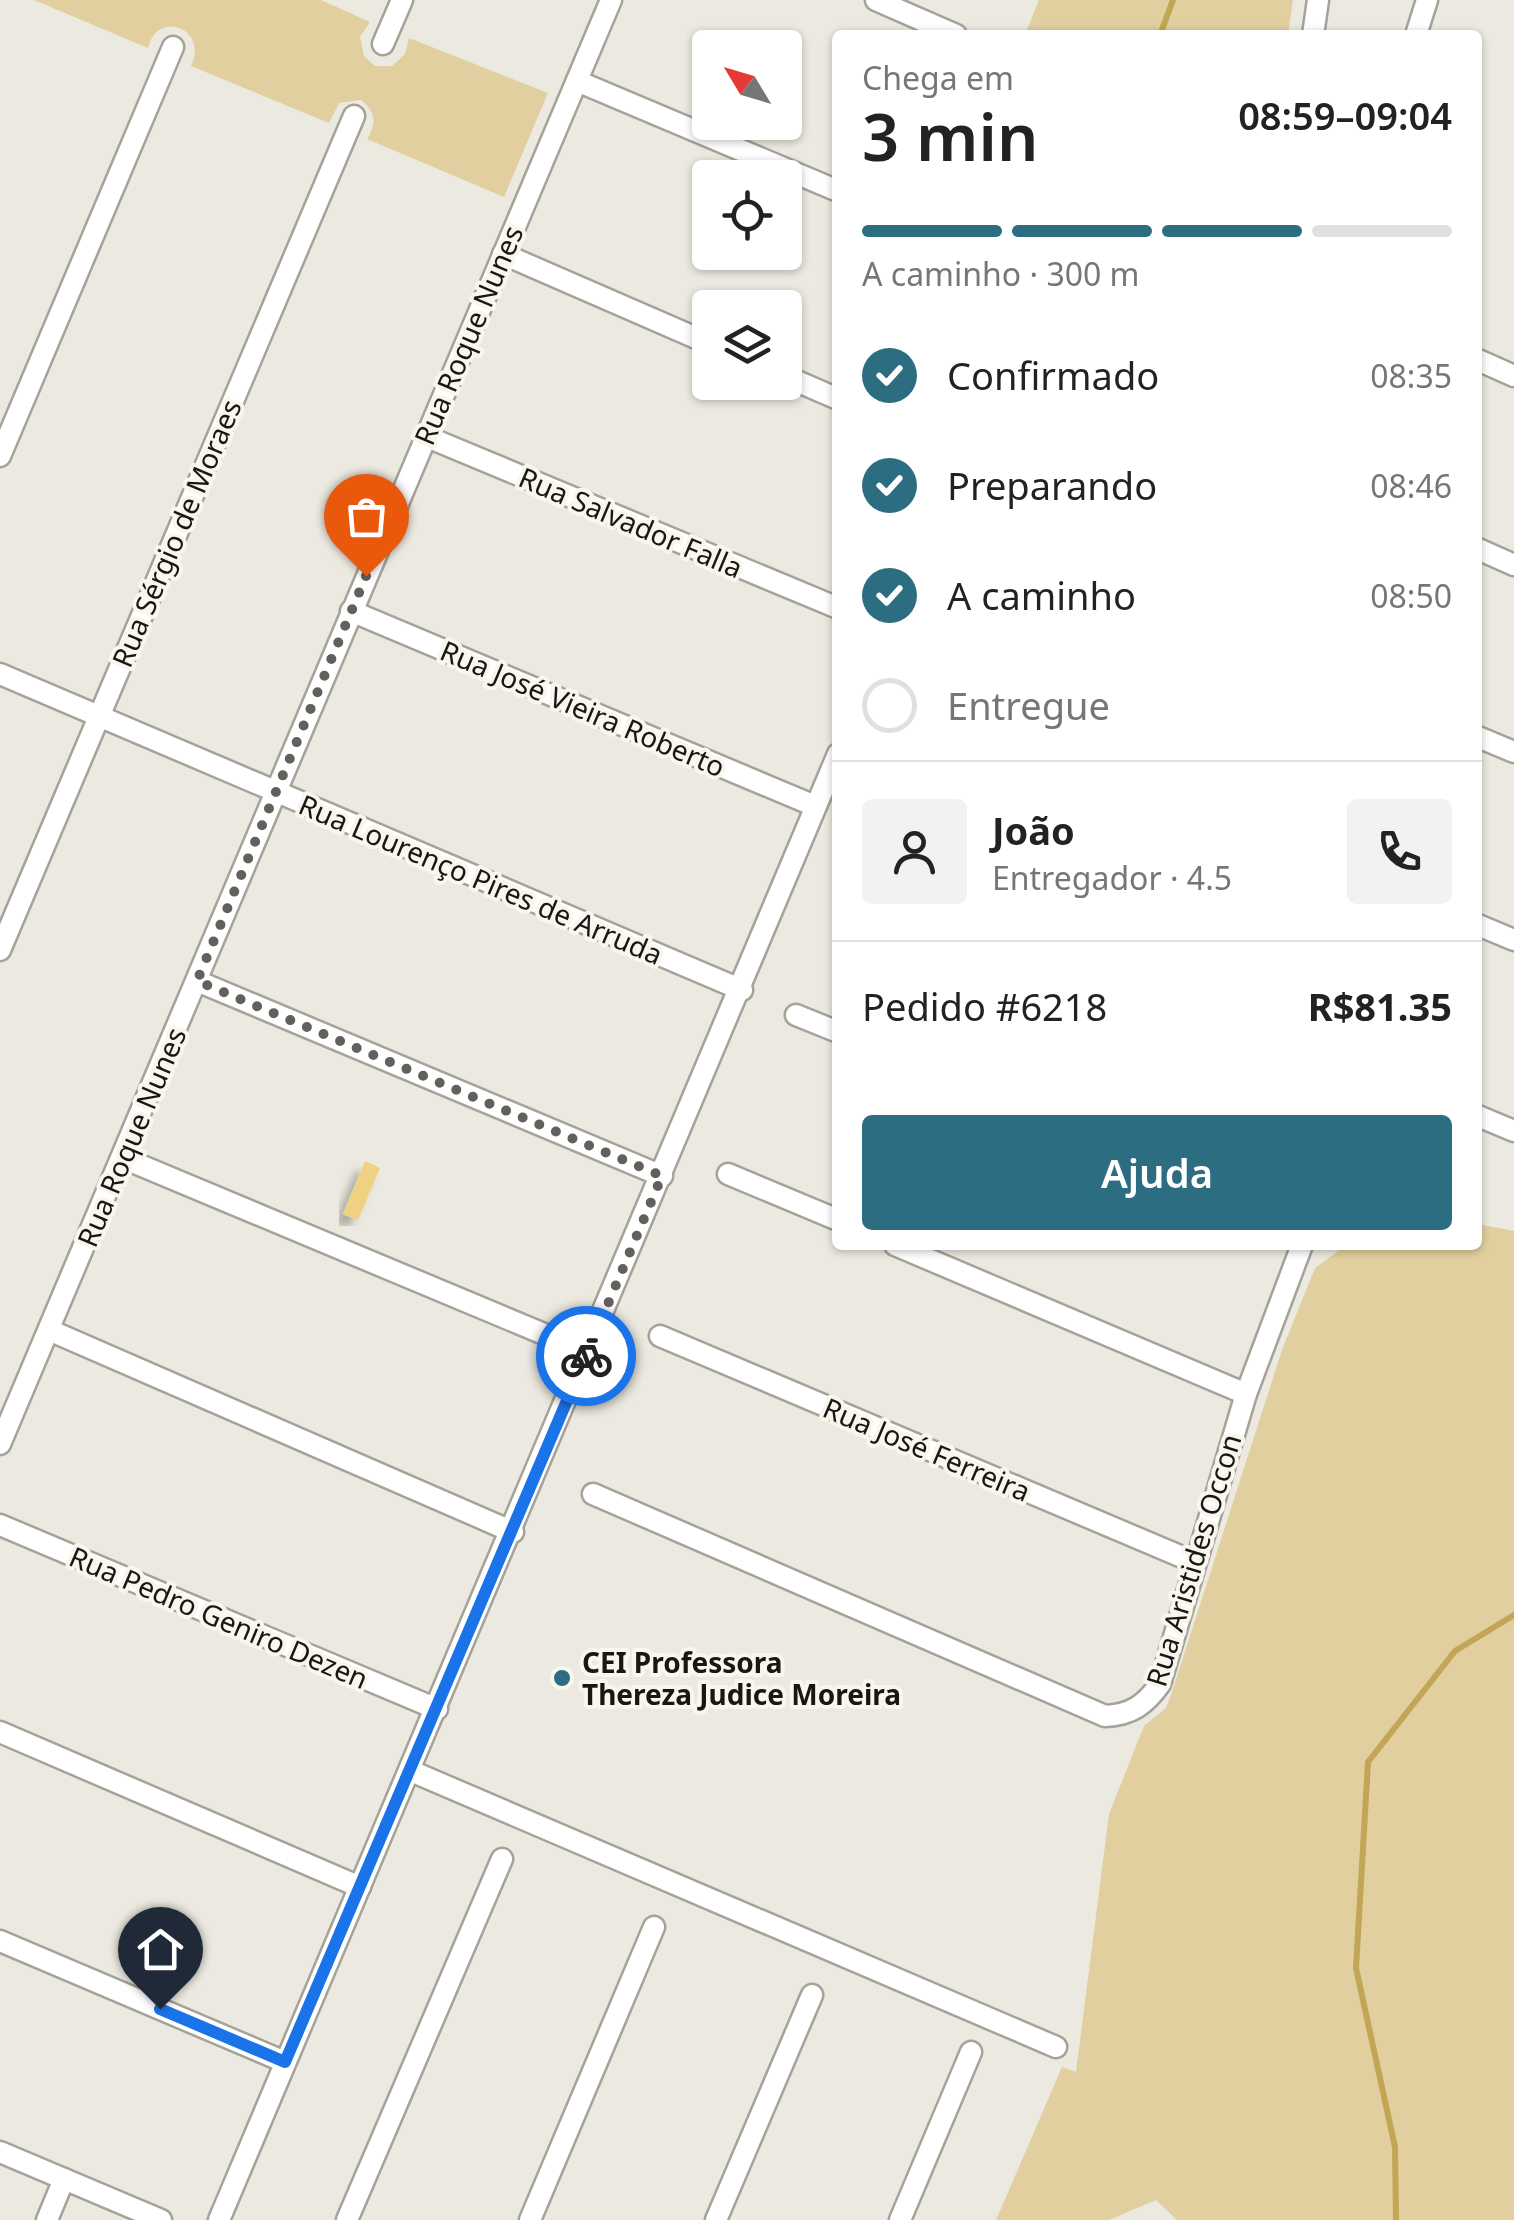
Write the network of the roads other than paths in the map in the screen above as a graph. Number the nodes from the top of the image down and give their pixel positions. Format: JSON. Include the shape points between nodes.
{"nodes":[{"id":1,"x":402,"y":0,"type":"edge"},
{"id":2,"x":612,"y":0,"type":"edge"},
{"id":3,"x":876,"y":0,"type":"edge"},
{"id":4,"x":1318,"y":0,"type":"edge"},
{"id":5,"x":1427,"y":0,"type":"edge"},
{"id":6,"x":945,"y":30,"type":"edge"},
{"id":7,"x":1314,"y":30,"type":"edge"},
{"id":8,"x":1418,"y":30,"type":"edge"},
{"id":9,"x":383,"y":44,"type":"dead end"},
{"id":10,"x":173,"y":47,"type":"dead end"},
{"id":11,"x":577,"y":81,"type":"junction"},
{"id":12,"x":354,"y":116,"type":"dead end"},
{"id":13,"x":832,"y":189,"type":"edge"},
{"id":14,"x":503,"y":254,"type":"junction"},
{"id":15,"x":692,"y":336,"type":"edge"},
{"id":16,"x":1482,"y":362,"type":"edge"},
{"id":17,"x":1514,"y":376,"type":"edge"},
{"id":18,"x":802,"y":383,"type":"edge"},
{"id":19,"x":832,"y":396,"type":"edge"},
{"id":20,"x":425,"y":436,"type":"junction"},
{"id":21,"x":0,"y":456,"type":"edge"},
{"id":22,"x":1482,"y":552,"type":"edge"},
{"id":23,"x":1514,"y":565,"type":"edge"},
{"id":24,"x":832,"y":606,"type":"edge"},
{"id":25,"x":351,"y":611,"type":"junction"},
{"id":26,"x":0,"y":674,"type":"edge"},
{"id":27,"x":97,"y":719,"type":"junction"},
{"id":28,"x":1482,"y":739,"type":"edge"},
{"id":29,"x":1514,"y":752,"type":"edge"},
{"id":30,"x":832,"y":768,"type":"edge"},
{"id":31,"x":276,"y":791,"type":"junction"},
{"id":32,"x":815,"y":806,"type":"junction"},
{"id":33,"x":1482,"y":926,"type":"edge"},
{"id":34,"x":1514,"y":940,"type":"edge"},
{"id":35,"x":0,"y":950,"type":"edge"},
{"id":36,"x":197,"y":981,"type":"junction"},
{"id":37,"x":742,"y":990,"type":"junction"},
{"id":38,"x":796,"y":1015,"type":"dead end"},
{"id":39,"x":832,"y":1030,"type":"edge"},
{"id":40,"x":1482,"y":1118,"type":"edge"},
{"id":41,"x":1514,"y":1131,"type":"edge"},
{"id":42,"x":123,"y":1158,"type":"junction"},
{"id":43,"x":728,"y":1174,"type":"dead end"},
{"id":44,"x":662,"y":1176,"type":"junction"},
{"id":45,"x":832,"y":1217,"type":"edge"},
{"id":46,"x":907,"y":1250,"type":"edge"},
{"id":47,"x":1300,"y":1250,"type":"edge"},
{"id":48,"x":49,"y":1330,"type":"junction"},
{"id":49,"x":660,"y":1336,"type":"dead end"},
{"id":50,"x":588,"y":1352,"type":"junction"},
{"id":51,"x":1246,"y":1394,"type":"junction"},
{"id":52,"x":2,"y":1434,"type":"edge"},
{"id":53,"x":593,"y":1494,"type":"dead end"},
{"id":54,"x":0,"y":1525,"type":"edge"},
{"id":55,"x":513,"y":1532,"type":"junction"},
{"id":56,"x":1194,"y":1562,"type":"junction"},
{"id":57,"x":437,"y":1709,"type":"junction"},
{"id":58,"x":0,"y":1732,"type":"edge"},
{"id":59,"x":411,"y":1771,"type":"junction"},
{"id":60,"x":502,"y":1859,"type":"dead end"},
{"id":61,"x":360,"y":1887,"type":"junction"},
{"id":62,"x":654,"y":1927,"type":"dead end"},
{"id":63,"x":0,"y":1941,"type":"edge"},
{"id":64,"x":812,"y":1995,"type":"dead end"},
{"id":65,"x":1056,"y":2047,"type":"dead end"},
{"id":66,"x":971,"y":2052,"type":"dead end"},
{"id":67,"x":285,"y":2062,"type":"junction"},
{"id":68,"x":0,"y":2152,"type":"edge"},
{"id":69,"x":64,"y":2179,"type":"junction"},
{"id":70,"x":47,"y":2220,"type":"edge"},
{"id":71,"x":161,"y":2220,"type":"edge"},
{"id":72,"x":219,"y":2220,"type":"edge"},
{"id":73,"x":348,"y":2220,"type":"edge"},
{"id":74,"x":530,"y":2220,"type":"edge"},
{"id":75,"x":716,"y":2220,"type":"edge"},
{"id":76,"x":900,"y":2220,"type":"edge"}],
"edges":[{"from":1,"to":9,"type":"street"},
{"from":2,"to":11,"type":"street","name":"Rua Roque Nunes"},
{"from":3,"to":6,"type":"street"},
{"from":4,"to":7,"type":"street"},
{"from":5,"to":8,"type":"street"},
{"from":10,"to":21,"type":"street"},
{"from":11,"to":13,"type":"street"},
{"from":11,"to":14,"type":"street","name":"Rua Roque Nunes"},
{"from":12,"to":27,"type":"street","name":"Rua Sérgio de Moraes"},
{"from":14,"to":15,"type":"street"},
{"from":14,"to":20,"type":"street","name":"Rua Roque Nunes"},
{"from":16,"to":17,"type":"street"},
{"from":18,"to":19,"type":"street"},
{"from":20,"to":24,"type":"street","name":"Rua Salvador Falla"},
{"from":20,"to":25,"type":"street","name":"Rua Roque Nunes"},
{"from":22,"to":23,"type":"street"},
{"from":25,"to":31,"type":"street","name":"Rua Roque Nunes"},
{"from":25,"to":32,"type":"street","name":"Rua José Vieira Roberto"},
{"from":26,"to":27,"type":"street","name":"Rua Lourenço Pires de Arruda"},
{"from":27,"to":31,"type":"street","name":"Rua Lourenço Pires de Arruda"},
{"from":27,"to":35,"type":"street","name":"Rua Sérgio de Moraes"},
{"from":28,"to":29,"type":"street"},
{"from":30,"to":32,"type":"street"},
{"from":31,"to":36,"type":"street","name":"Rua Roque Nunes"},
{"from":31,"to":37,"type":"street","name":"Rua Lourenço Pires de Arruda"},
{"from":32,"to":37,"type":"street"},
{"from":33,"to":34,"type":"street"},
{"from":36,"to":42,"type":"street","name":"Rua Roque Nunes"},
{"from":36,"to":44,"type":"street"},
{"from":37,"to":44,"type":"street"},
{"from":38,"to":39,"type":"street"},
{"from":40,"to":41,"type":"street"},
{"from":42,"to":48,"type":"street","name":"Rua Roque Nunes"},
{"from":42,"to":50,"type":"street"},
{"from":43,"to":45,"type":"street"},
{"from":44,"to":50,"type":"street"},
{"from":46,"to":51,"type":"street"},
{"from":47,"to":51,"type":"street","name":"Rua Aristides Occon"},
{"from":48,"to":52,"type":"street","name":"Rua Roque Nunes"},
{"from":48,"to":55,"type":"street"},
{"from":49,"to":56,"type":"street","name":"Rua José Ferreira"},
{"from":50,"to":55,"type":"street"},
{"from":51,"to":56,"type":"street","name":"Rua Aristides Occon"},
{"from":53,"to":56,"type":"street","name":"Rua Aristides Occon","via":[[1105,1716],[1136,1709],[1160,1684]]},
{"from":54,"to":57,"type":"street","name":"Rua Pedro Geniro Dezen"},
{"from":55,"to":57,"type":"street"},
{"from":57,"to":59,"type":"street"},
{"from":58,"to":61,"type":"street"},
{"from":59,"to":61,"type":"street"},
{"from":59,"to":65,"type":"street"},
{"from":60,"to":73,"type":"street"},
{"from":61,"to":67,"type":"street"},
{"from":62,"to":74,"type":"street"},
{"from":63,"to":67,"type":"street"},
{"from":64,"to":75,"type":"street"},
{"from":66,"to":76,"type":"street"},
{"from":67,"to":72,"type":"street"},
{"from":68,"to":69,"type":"street"},
{"from":69,"to":70,"type":"street"},
{"from":69,"to":71,"type":"street"}]}
